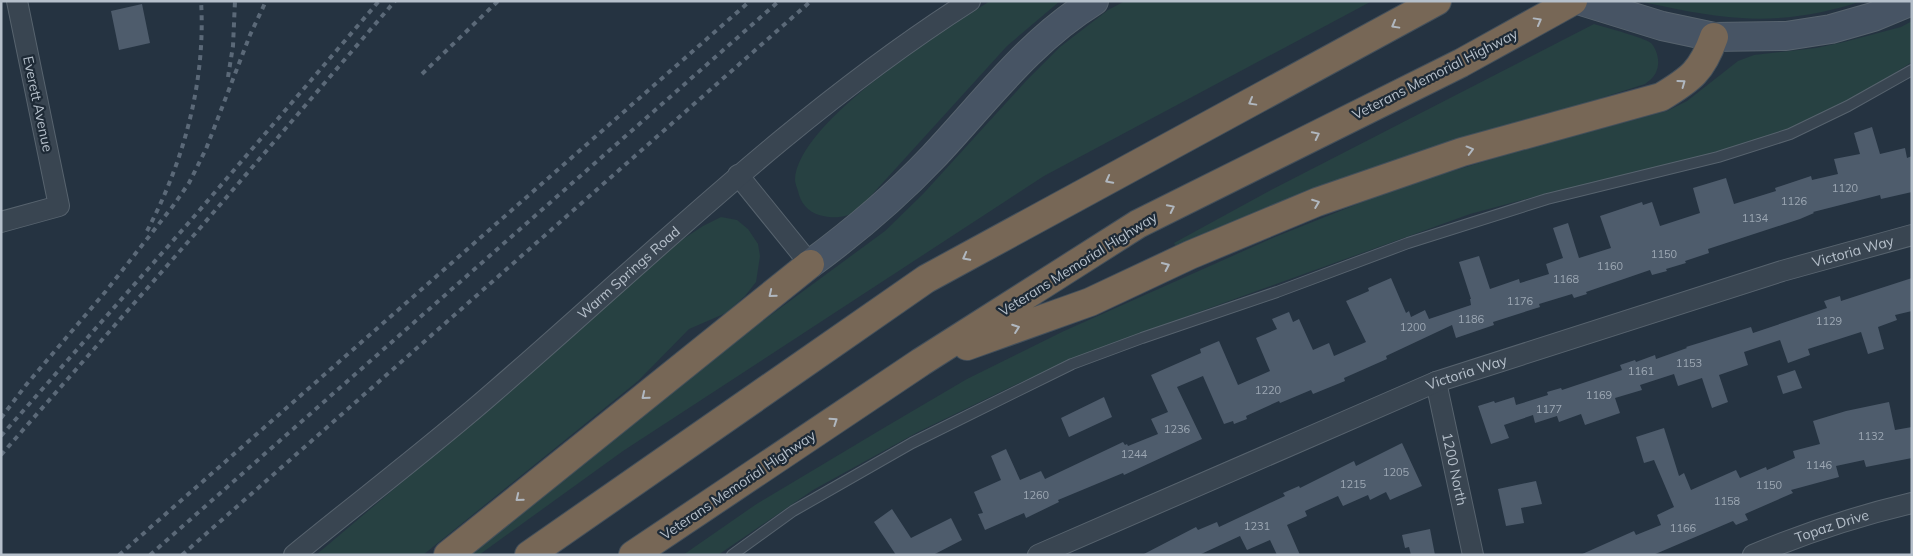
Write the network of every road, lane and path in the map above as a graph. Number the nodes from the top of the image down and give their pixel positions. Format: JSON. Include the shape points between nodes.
{"nodes":[{"id":1,"x":16,"y":1,"type":"edge"},
{"id":2,"x":970,"y":1,"type":"edge"},
{"id":3,"x":1094,"y":1,"type":"edge"},
{"id":4,"x":1437,"y":1,"type":"edge"},
{"id":5,"x":1574,"y":1,"type":"edge"},
{"id":6,"x":1581,"y":1,"type":"edge"},
{"id":7,"x":1912,"y":1,"type":"edge"},
{"id":8,"x":1714,"y":37,"type":"junction"},
{"id":9,"x":1912,"y":70,"type":"edge"},
{"id":10,"x":738,"y":175,"type":"junction"},
{"id":11,"x":1,"y":222,"type":"edge"},
{"id":12,"x":1912,"y":235,"type":"edge"},
{"id":13,"x":810,"y":264,"type":"junction"},
{"id":14,"x":921,"y":362,"type":"junction"},
{"id":15,"x":1436,"y":382,"type":"junction"},
{"id":16,"x":1912,"y":503,"type":"edge"},
{"id":17,"x":294,"y":555,"type":"edge"},
{"id":18,"x":448,"y":555,"type":"edge"},
{"id":19,"x":529,"y":555,"type":"edge"},
{"id":20,"x":633,"y":555,"type":"edge"},
{"id":21,"x":732,"y":555,"type":"edge"},
{"id":22,"x":1038,"y":555,"type":"edge"},
{"id":23,"x":1473,"y":555,"type":"edge"},
{"id":24,"x":1753,"y":555,"type":"edge"}],
"edges":[{"from":1,"to":11,"type":"street","name":"Everett Avenue","via":[[59,206]]},
{"from":2,"to":10,"type":"street","name":"Warm Springs Road","via":[[837,95]]},
{"from":3,"to":13,"type":"main road","via":[[1076,12],[1014,67],[889,202]]},
{"from":4,"to":19,"type":"highway","one_way":true,"via":[[926,279]]},
{"from":14,"to":5,"type":"highway","name":"Veterans Memorial Highway","one_way":true,"via":[[1138,224],[1461,63]]},
{"from":6,"to":8,"type":"main road","via":[[1662,26]]},
{"from":7,"to":8,"type":"main road","via":[[1831,29],[1786,36]]},
{"from":14,"to":8,"type":"highway","one_way":true,"via":[[1090,302],[1190,254],[1317,202],[1462,152],[1661,97],[1698,71]]},
{"from":9,"to":21,"type":"lane","via":[[1790,134],[1718,157],[1547,199],[1417,240],[1072,364],[903,448],[793,511]]},
{"from":10,"to":13,"type":"street"},
{"from":10,"to":17,"type":"street","name":"Warm Springs Road","via":[[494,392]]},
{"from":12,"to":15,"type":"street","name":"Victoria Way","via":[[1800,266]]},
{"from":13,"to":18,"type":"highway","one_way":true},
{"from":20,"to":14,"type":"highway","name":"Veterans Memorial Highway","one_way":true},
{"from":15,"to":22,"type":"street","name":"Victoria Way"},
{"from":15,"to":23,"type":"street","name":"1200 North"},
{"from":16,"to":24,"type":"street","name":"Topaz Drive","via":[[1827,526]]}]}
